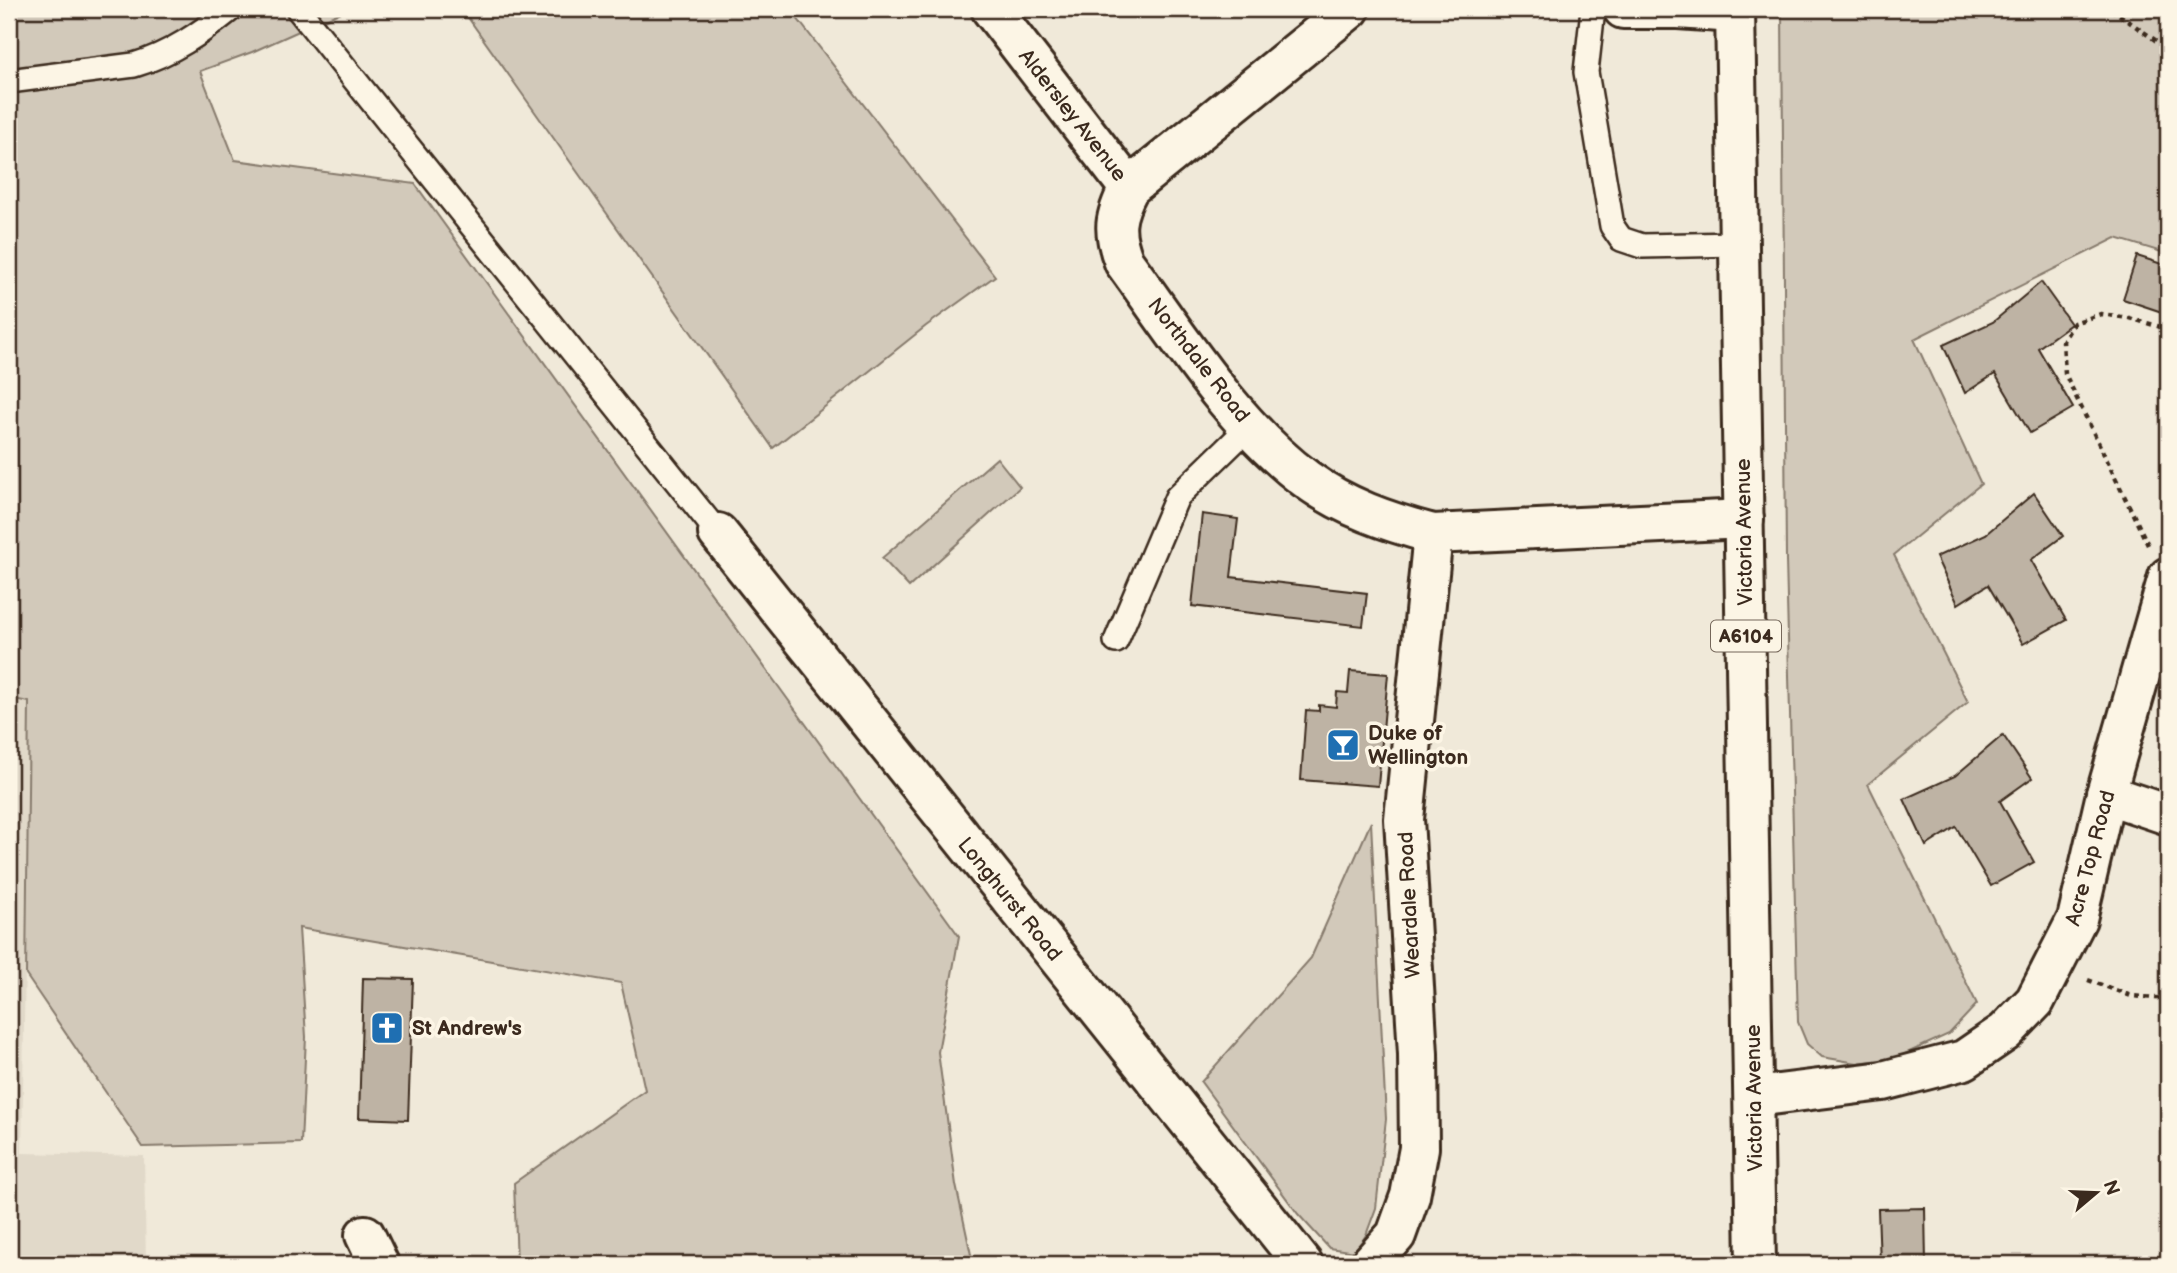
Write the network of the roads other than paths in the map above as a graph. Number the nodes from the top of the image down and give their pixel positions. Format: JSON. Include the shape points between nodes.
{"nodes":[{"id":1,"x":231,"y":9,"type":"edge"},
{"id":2,"x":298,"y":9,"type":"edge"},
{"id":3,"x":991,"y":9,"type":"edge"},
{"id":4,"x":1350,"y":9,"type":"edge"},
{"id":5,"x":1593,"y":9,"type":"edge"},
{"id":6,"x":1625,"y":9,"type":"edge"},
{"id":7,"x":1735,"y":11,"type":"edge"},
{"id":8,"x":9,"y":81,"type":"edge"},
{"id":9,"x":1129,"y":188,"type":"junction"},
{"id":10,"x":1738,"y":244,"type":"junction"},
{"id":11,"x":1250,"y":426,"type":"junction"},
{"id":12,"x":1744,"y":519,"type":"junction"},
{"id":13,"x":718,"y":533,"type":"joint"},
{"id":14,"x":1433,"y":534,"type":"junction"},
{"id":15,"x":2167,"y":579,"type":"edge"},
{"id":16,"x":1116,"y":641,"type":"dead end"},
{"id":17,"x":2106,"y":794,"type":"junction"},
{"id":18,"x":2168,"y":815,"type":"edge"},
{"id":19,"x":1755,"y":1097,"type":"junction"},
{"id":20,"x":1303,"y":1264,"type":"edge"},
{"id":21,"x":1370,"y":1264,"type":"edge"},
{"id":22,"x":1756,"y":1264,"type":"edge"}],
"edges":[{"from":1,"to":8,"type":"lane","via":[[181,46],[149,61]]},
{"from":2,"to":13,"type":"lane"},
{"from":3,"to":9,"type":"street","name":"Aldersley Avenue"},
{"from":4,"to":9,"type":"street","name":"Northdale Road"},
{"from":5,"to":10,"type":"lane","via":[[1586,72],[1612,226],[1621,239],[1642,247]]},
{"from":6,"to":7,"type":"street"},
{"from":7,"to":10,"type":"street","name":"Victoria Avenue","number":"A6104"},
{"from":9,"to":11,"type":"street","name":"Northdale Road","via":[[1115,225],[1124,262],[1235,413]]},
{"from":10,"to":12,"type":"street","name":"Victoria Avenue","number":"A6104"},
{"from":11,"to":14,"type":"street","name":"Northdale Road","via":[[1306,479],[1356,509]]},
{"from":11,"to":16,"type":"lane","via":[[1177,497]]},
{"from":12,"to":14,"type":"street","name":"Northdale Road"},
{"from":12,"to":19,"type":"street","name":"Victoria Avenue","number":"A6104"},
{"from":13,"to":20,"type":"street","name":"Longhurst Road"},
{"from":14,"to":21,"type":"street","name":"Weardale Road","via":[[1404,819],[1419,1148],[1410,1196],[1396,1235]]},
{"from":15,"to":17,"type":"street","name":"Acre Top Road"},
{"from":17,"to":18,"type":"street"},
{"from":17,"to":19,"type":"street","name":"Acre Top Road","via":[[2077,919],[2035,1001],[2005,1032],[1964,1060],[1883,1081]]},
{"from":19,"to":22,"type":"street","name":"Victoria Avenue","number":"A6104"}]}
